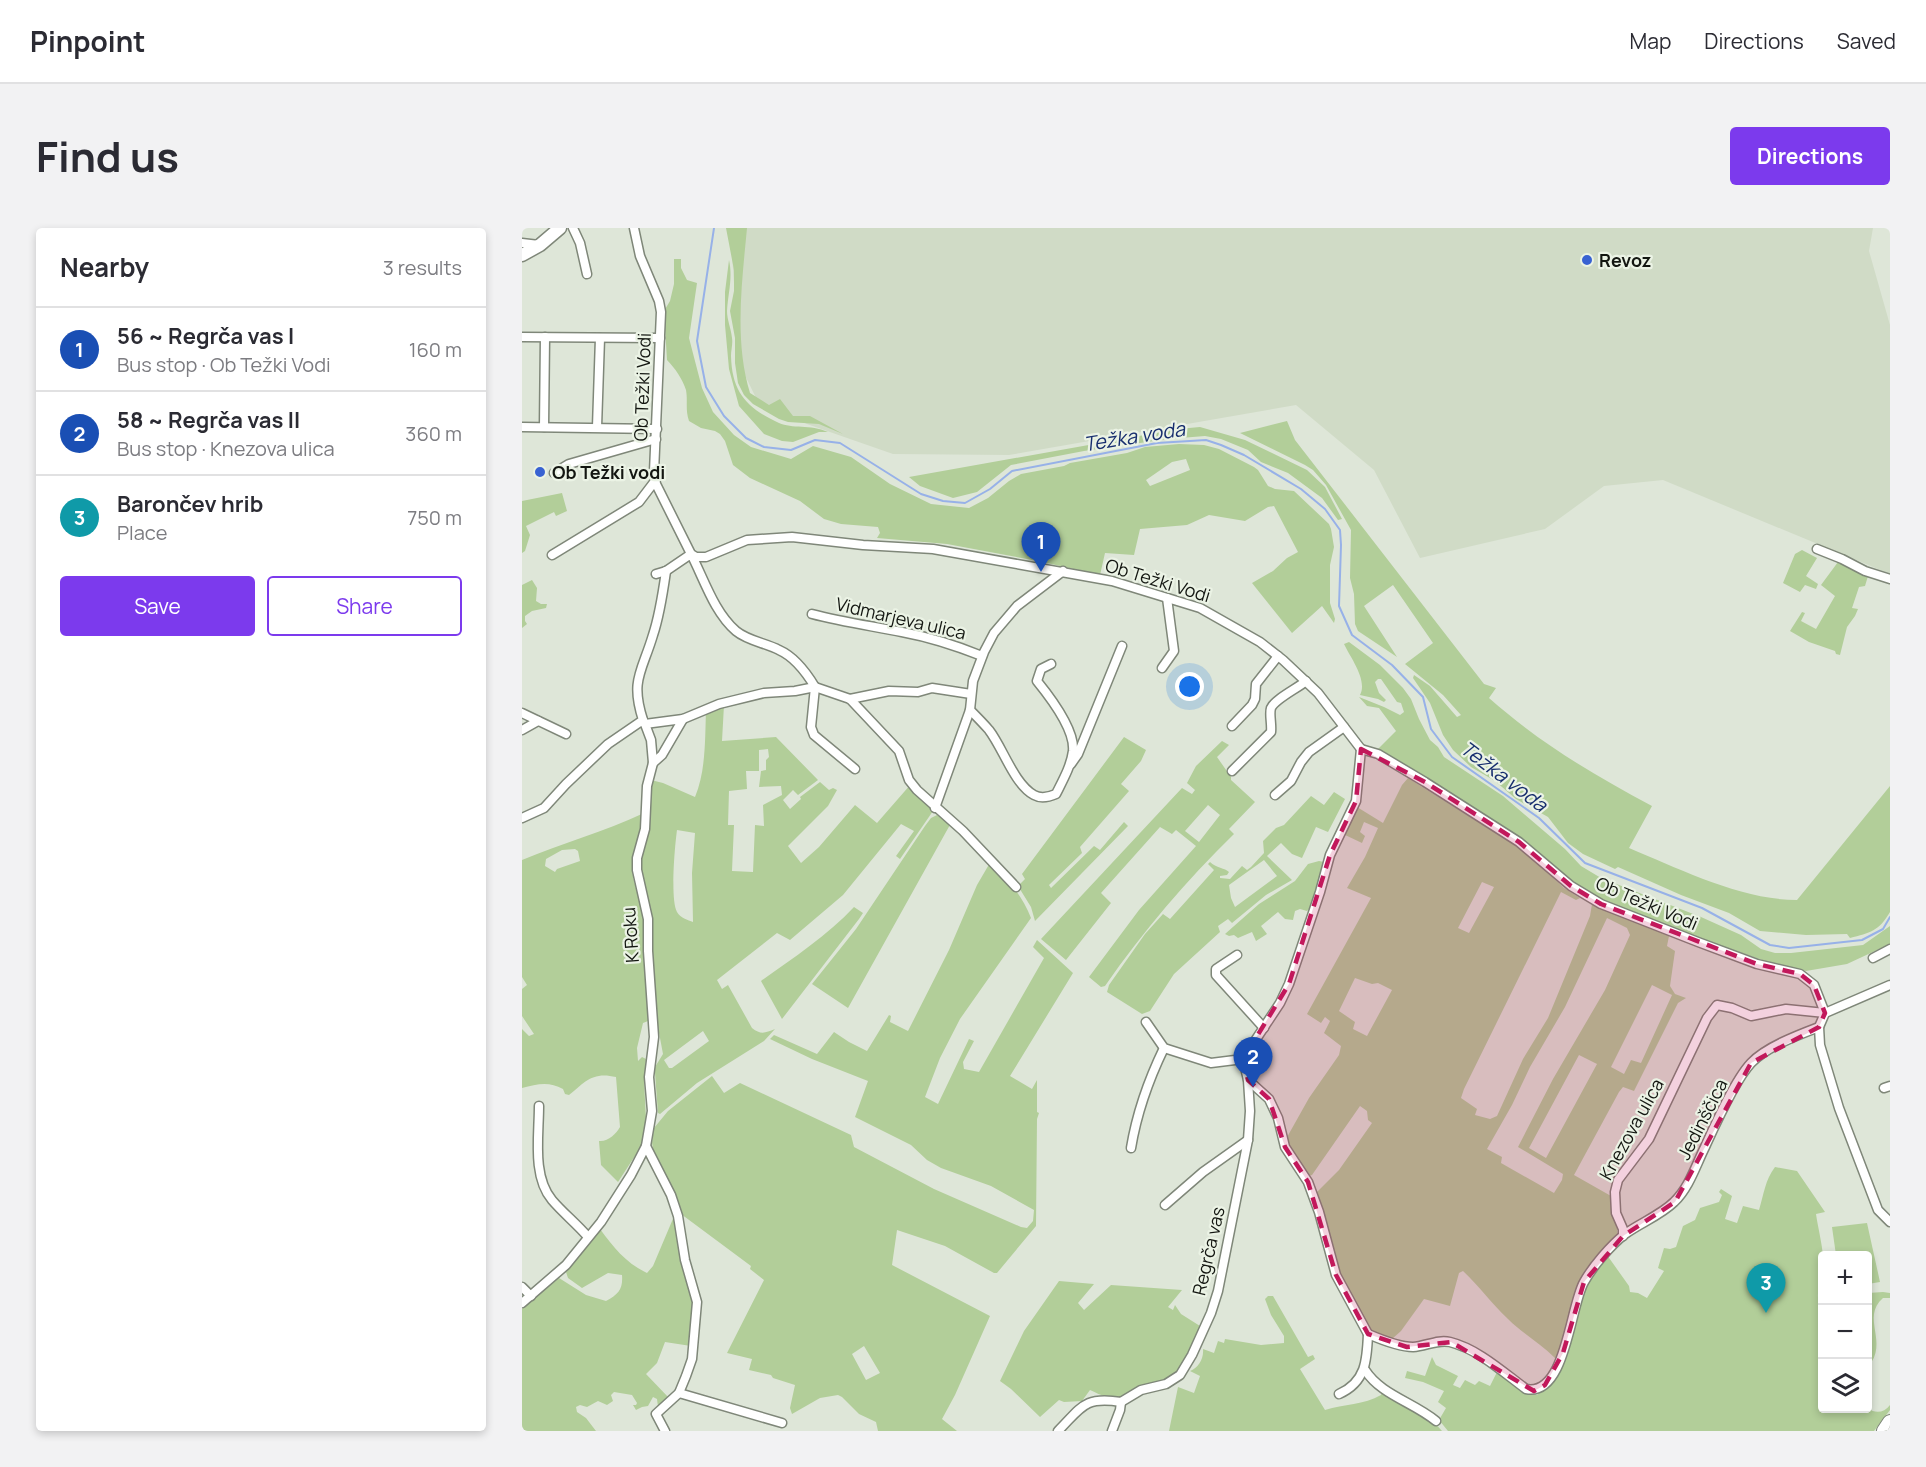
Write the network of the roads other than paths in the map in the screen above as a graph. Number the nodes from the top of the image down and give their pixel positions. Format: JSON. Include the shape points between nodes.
{"nodes":[{"id":1,"x":560,"y":228,"type":"edge"},
{"id":2,"x":573,"y":228,"type":"edge"},
{"id":3,"x":634,"y":228,"type":"edge"},
{"id":4,"x":522,"y":243,"type":"edge"},
{"id":5,"x":540,"y":245,"type":"junction"},
{"id":6,"x":522,"y":255,"type":"edge"},
{"id":7,"x":587,"y":274,"type":"dead end"},
{"id":8,"x":522,"y":337,"type":"edge"},
{"id":9,"x":545,"y":337,"type":"junction"},
{"id":10,"x":600,"y":338,"type":"junction"},
{"id":11,"x":660,"y":338,"type":"junction"},
{"id":12,"x":522,"y":426,"type":"edge"},
{"id":13,"x":544,"y":426,"type":"junction"},
{"id":14,"x":597,"y":427,"type":"junction"},
{"id":15,"x":657,"y":434,"type":"junction"},
{"id":16,"x":554,"y":473,"type":"dead end"},
{"id":17,"x":655,"y":481,"type":"junction"},
{"id":18,"x":1817,"y":549,"type":"dead end"},
{"id":19,"x":691,"y":554,"type":"junction"},
{"id":20,"x":552,"y":555,"type":"dead end"},
{"id":21,"x":666,"y":571,"type":"junction"},
{"id":22,"x":1063,"y":572,"type":"junction"},
{"id":23,"x":656,"y":574,"type":"dead end"},
{"id":24,"x":1890,"y":579,"type":"edge"},
{"id":25,"x":1167,"y":598,"type":"junction"},
{"id":26,"x":812,"y":614,"type":"dead end"},
{"id":27,"x":1122,"y":646,"type":"dead end"},
{"id":28,"x":982,"y":656,"type":"junction"},
{"id":29,"x":1278,"y":656,"type":"junction"},
{"id":30,"x":1051,"y":664,"type":"dead end"},
{"id":31,"x":1162,"y":668,"type":"dead end"},
{"id":32,"x":1306,"y":681,"type":"junction"},
{"id":33,"x":814,"y":687,"type":"junction"},
{"id":34,"x":971,"y":694,"type":"junction"},
{"id":35,"x":850,"y":699,"type":"junction"},
{"id":36,"x":970,"y":710,"type":"junction"},
{"id":37,"x":522,"y":713,"type":"edge"},
{"id":38,"x":683,"y":719,"type":"junction"},
{"id":39,"x":538,"y":720,"type":"junction"},
{"id":40,"x":644,"y":722,"type":"junction"},
{"id":41,"x":1232,"y":726,"type":"dead end"},
{"id":42,"x":1344,"y":727,"type":"junction"},
{"id":43,"x":522,"y":730,"type":"edge"},
{"id":44,"x":566,"y":734,"type":"dead end"},
{"id":45,"x":1361,"y":748,"type":"junction"},
{"id":46,"x":653,"y":763,"type":"junction"},
{"id":47,"x":1069,"y":767,"type":"junction"},
{"id":48,"x":855,"y":769,"type":"dead end"},
{"id":49,"x":1232,"y":771,"type":"dead end"},
{"id":50,"x":1275,"y":795,"type":"dead end"},
{"id":51,"x":935,"y":808,"type":"junction"},
{"id":52,"x":522,"y":818,"type":"edge"},
{"id":53,"x":1016,"y":887,"type":"dead end"},
{"id":54,"x":1890,"y":949,"type":"edge"},
{"id":55,"x":1237,"y":955,"type":"dead end"},
{"id":56,"x":1873,"y":958,"type":"dead end"},
{"id":57,"x":1890,"y":985,"type":"edge"},
{"id":58,"x":1825,"y":1013,"type":"junction"},
{"id":59,"x":1146,"y":1022,"type":"dead end"},
{"id":60,"x":1819,"y":1027,"type":"junction"},
{"id":61,"x":1264,"y":1028,"type":"junction"},
{"id":62,"x":1164,"y":1048,"type":"junction"},
{"id":63,"x":1243,"y":1059,"type":"junction"},
{"id":64,"x":1248,"y":1080,"type":"junction"},
{"id":65,"x":539,"y":1106,"type":"dead end"},
{"id":66,"x":1248,"y":1140,"type":"junction"},
{"id":67,"x":646,"y":1146,"type":"junction"},
{"id":68,"x":1131,"y":1148,"type":"dead end"},
{"id":69,"x":1166,"y":1205,"type":"dead end"},
{"id":70,"x":1890,"y":1222,"type":"edge"},
{"id":71,"x":1623,"y":1236,"type":"junction"},
{"id":72,"x":588,"y":1237,"type":"junction"},
{"id":73,"x":522,"y":1287,"type":"edge"},
{"id":74,"x":531,"y":1296,"type":"junction"},
{"id":75,"x":522,"y":1304,"type":"edge"},
{"id":76,"x":1368,"y":1334,"type":"junction"},
{"id":77,"x":1365,"y":1370,"type":"junction"},
{"id":78,"x":679,"y":1393,"type":"junction"},
{"id":79,"x":1339,"y":1394,"type":"dead end"},
{"id":80,"x":1121,"y":1402,"type":"junction"},
{"id":81,"x":1436,"y":1420,"type":"dead end"},
{"id":82,"x":1890,"y":1422,"type":"edge"},
{"id":83,"x":782,"y":1423,"type":"dead end"},
{"id":84,"x":665,"y":1431,"type":"edge"},
{"id":85,"x":1058,"y":1431,"type":"edge"},
{"id":86,"x":1112,"y":1431,"type":"edge"},
{"id":87,"x":1884,"y":1431,"type":"edge"}],
"edges":[{"from":1,"to":5,"type":"street"},
{"from":2,"to":7,"type":"street"},
{"from":3,"to":11,"type":"street","name":"Ob Težki Vodi","via":[[640,256],[659,301]]},
{"from":4,"to":5,"type":"street"},
{"from":5,"to":6,"type":"street"},
{"from":8,"to":9,"type":"street"},
{"from":9,"to":10,"type":"street"},
{"from":9,"to":13,"type":"street"},
{"from":10,"to":11,"type":"street"},
{"from":10,"to":14,"type":"street"},
{"from":11,"to":15,"type":"street","name":"Ob Težki Vodi"},
{"from":12,"to":13,"type":"street"},
{"from":13,"to":14,"type":"street"},
{"from":14,"to":15,"type":"street"},
{"from":15,"to":16,"type":"street","via":[[569,464]]},
{"from":15,"to":17,"type":"street","name":"Ob Težki Vodi"},
{"from":17,"to":19,"type":"street","name":"Ob Težki Vodi"},
{"from":17,"to":20,"type":"street","via":[[639,502]]},
{"from":18,"to":24,"type":"street"},
{"from":19,"to":21,"type":"street"},
{"from":19,"to":22,"type":"street","name":"Ob Težki Vodi","via":[[706,557],[747,540],[792,537],[933,549]]},
{"from":19,"to":33,"type":"street","via":[[730,625],[738,633],[792,657]]},
{"from":21,"to":23,"type":"street"},
{"from":21,"to":40,"type":"street","name":"K Roku","via":[[653,636],[638,673],[637,698]]},
{"from":22,"to":25,"type":"street","name":"Ob Težki Vodi","via":[[1112,581]]},
{"from":22,"to":28,"type":"street","name":"Vidmarjeva ulica","via":[[1017,606],[994,633]]},
{"from":25,"to":29,"type":"street","name":"Ob Težki Vodi","via":[[1200,608]]},
{"from":25,"to":31,"type":"street","name":"Ob Težki Vodi","via":[[1174,651]]},
{"from":26,"to":28,"type":"street","name":"Vidmarjeva ulica","via":[[905,632]]},
{"from":27,"to":47,"type":"street","via":[[1078,754]]},
{"from":28,"to":34,"type":"street","name":"Vidmarjeva ulica"},
{"from":29,"to":32,"type":"street","name":"Ob Težki Vodi"},
{"from":29,"to":41,"type":"street","via":[[1256,684],[1252,705]]},
{"from":30,"to":47,"type":"street","via":[[1041,669],[1037,681],[1071,735]]},
{"from":32,"to":42,"type":"street","name":"Ob Težki Vodi"},
{"from":32,"to":49,"type":"street","via":[[1271,708],[1271,732]]},
{"from":33,"to":35,"type":"street"},
{"from":33,"to":38,"type":"street","via":[[731,701]]},
{"from":33,"to":48,"type":"street","via":[[814,735]]},
{"from":34,"to":35,"type":"street","via":[[932,688]]},
{"from":34,"to":36,"type":"street","name":"Vidmarjeva ulica"},
{"from":35,"to":51,"type":"street","via":[[891,740],[909,780]]},
{"from":36,"to":47,"type":"street","via":[[990,731],[1017,778],[1033,795],[1056,794]]},
{"from":36,"to":51,"type":"street","name":"Vidmarjeva ulica"},
{"from":37,"to":39,"type":"street"},
{"from":38,"to":40,"type":"street"},
{"from":38,"to":46,"type":"street"},
{"from":39,"to":43,"type":"street"},
{"from":39,"to":44,"type":"street"},
{"from":40,"to":46,"type":"street","name":"K Roku"},
{"from":40,"to":52,"type":"street","via":[[608,744],[544,808]]},
{"from":42,"to":45,"type":"street","name":"Ob Težki Vodi"},
{"from":42,"to":50,"type":"street","via":[[1309,752],[1292,781]]},
{"from":45,"to":58,"type":"street","name":"Ob Težki Vodi","via":[[1416,776],[1519,842],[1571,886],[1602,904],[1757,964],[1800,974],[1814,985]]},
{"from":45,"to":61,"type":"street","via":[[1356,801],[1330,855],[1289,984]]},
{"from":46,"to":67,"type":"street","name":"K Roku","via":[[647,786],[645,829],[637,858],[648,919],[654,1037],[649,1077],[652,1111]]},
{"from":51,"to":53,"type":"street","via":[[963,831]]},
{"from":54,"to":56,"type":"street"},
{"from":55,"to":61,"type":"street","via":[[1216,969],[1216,975]]},
{"from":57,"to":58,"type":"street"},
{"from":58,"to":60,"type":"street"},
{"from":58,"to":71,"type":"street","name":"Knezova ulica","via":[[1786,1009],[1751,1016],[1717,1005],[1707,1018],[1649,1139],[1618,1180],[1614,1192]]},
{"from":59,"to":62,"type":"street"},
{"from":60,"to":70,"type":"street","via":[[1820,1045],[1854,1151],[1878,1210]]},
{"from":60,"to":71,"type":"street","name":"Jedinščica","via":[[1751,1063],[1675,1202]]},
{"from":61,"to":63,"type":"street"},
{"from":62,"to":63,"type":"street","via":[[1211,1063]]},
{"from":62,"to":68,"type":"street","via":[[1147,1084]]},
{"from":63,"to":64,"type":"street","name":"Regrča vas"},
{"from":64,"to":66,"type":"street","name":"Regrča vas"},
{"from":64,"to":76,"type":"street","via":[[1269,1099],[1278,1118],[1285,1148],[1308,1182],[1336,1275]]},
{"from":65,"to":72,"type":"street","via":[[539,1169],[543,1186],[551,1200]]},
{"from":66,"to":69,"type":"street"},
{"from":66,"to":80,"type":"street","name":"Regrča vas","via":[[1218,1291],[1192,1355],[1180,1375]]},
{"from":67,"to":72,"type":"street","name":"K Roku"},
{"from":67,"to":78,"type":"street","via":[[678,1216],[697,1302],[692,1359]]},
{"from":71,"to":76,"type":"street","via":[[1584,1282],[1563,1353],[1540,1389],[1526,1389],[1478,1355],[1451,1342],[1407,1347]]},
{"from":72,"to":74,"type":"street","name":"K Roku","via":[[566,1265]]},
{"from":73,"to":74,"type":"street"},
{"from":74,"to":75,"type":"street","name":"K Roku"},
{"from":76,"to":77,"type":"street"},
{"from":77,"to":79,"type":"street","via":[[1353,1386]]},
{"from":77,"to":81,"type":"street","via":[[1378,1386]]},
{"from":78,"to":83,"type":"street"},
{"from":78,"to":84,"type":"street","via":[[656,1414]]},
{"from":80,"to":85,"type":"street","via":[[1102,1399],[1086,1403]]},
{"from":80,"to":86,"type":"street"},
{"from":82,"to":87,"type":"main road"}]}
